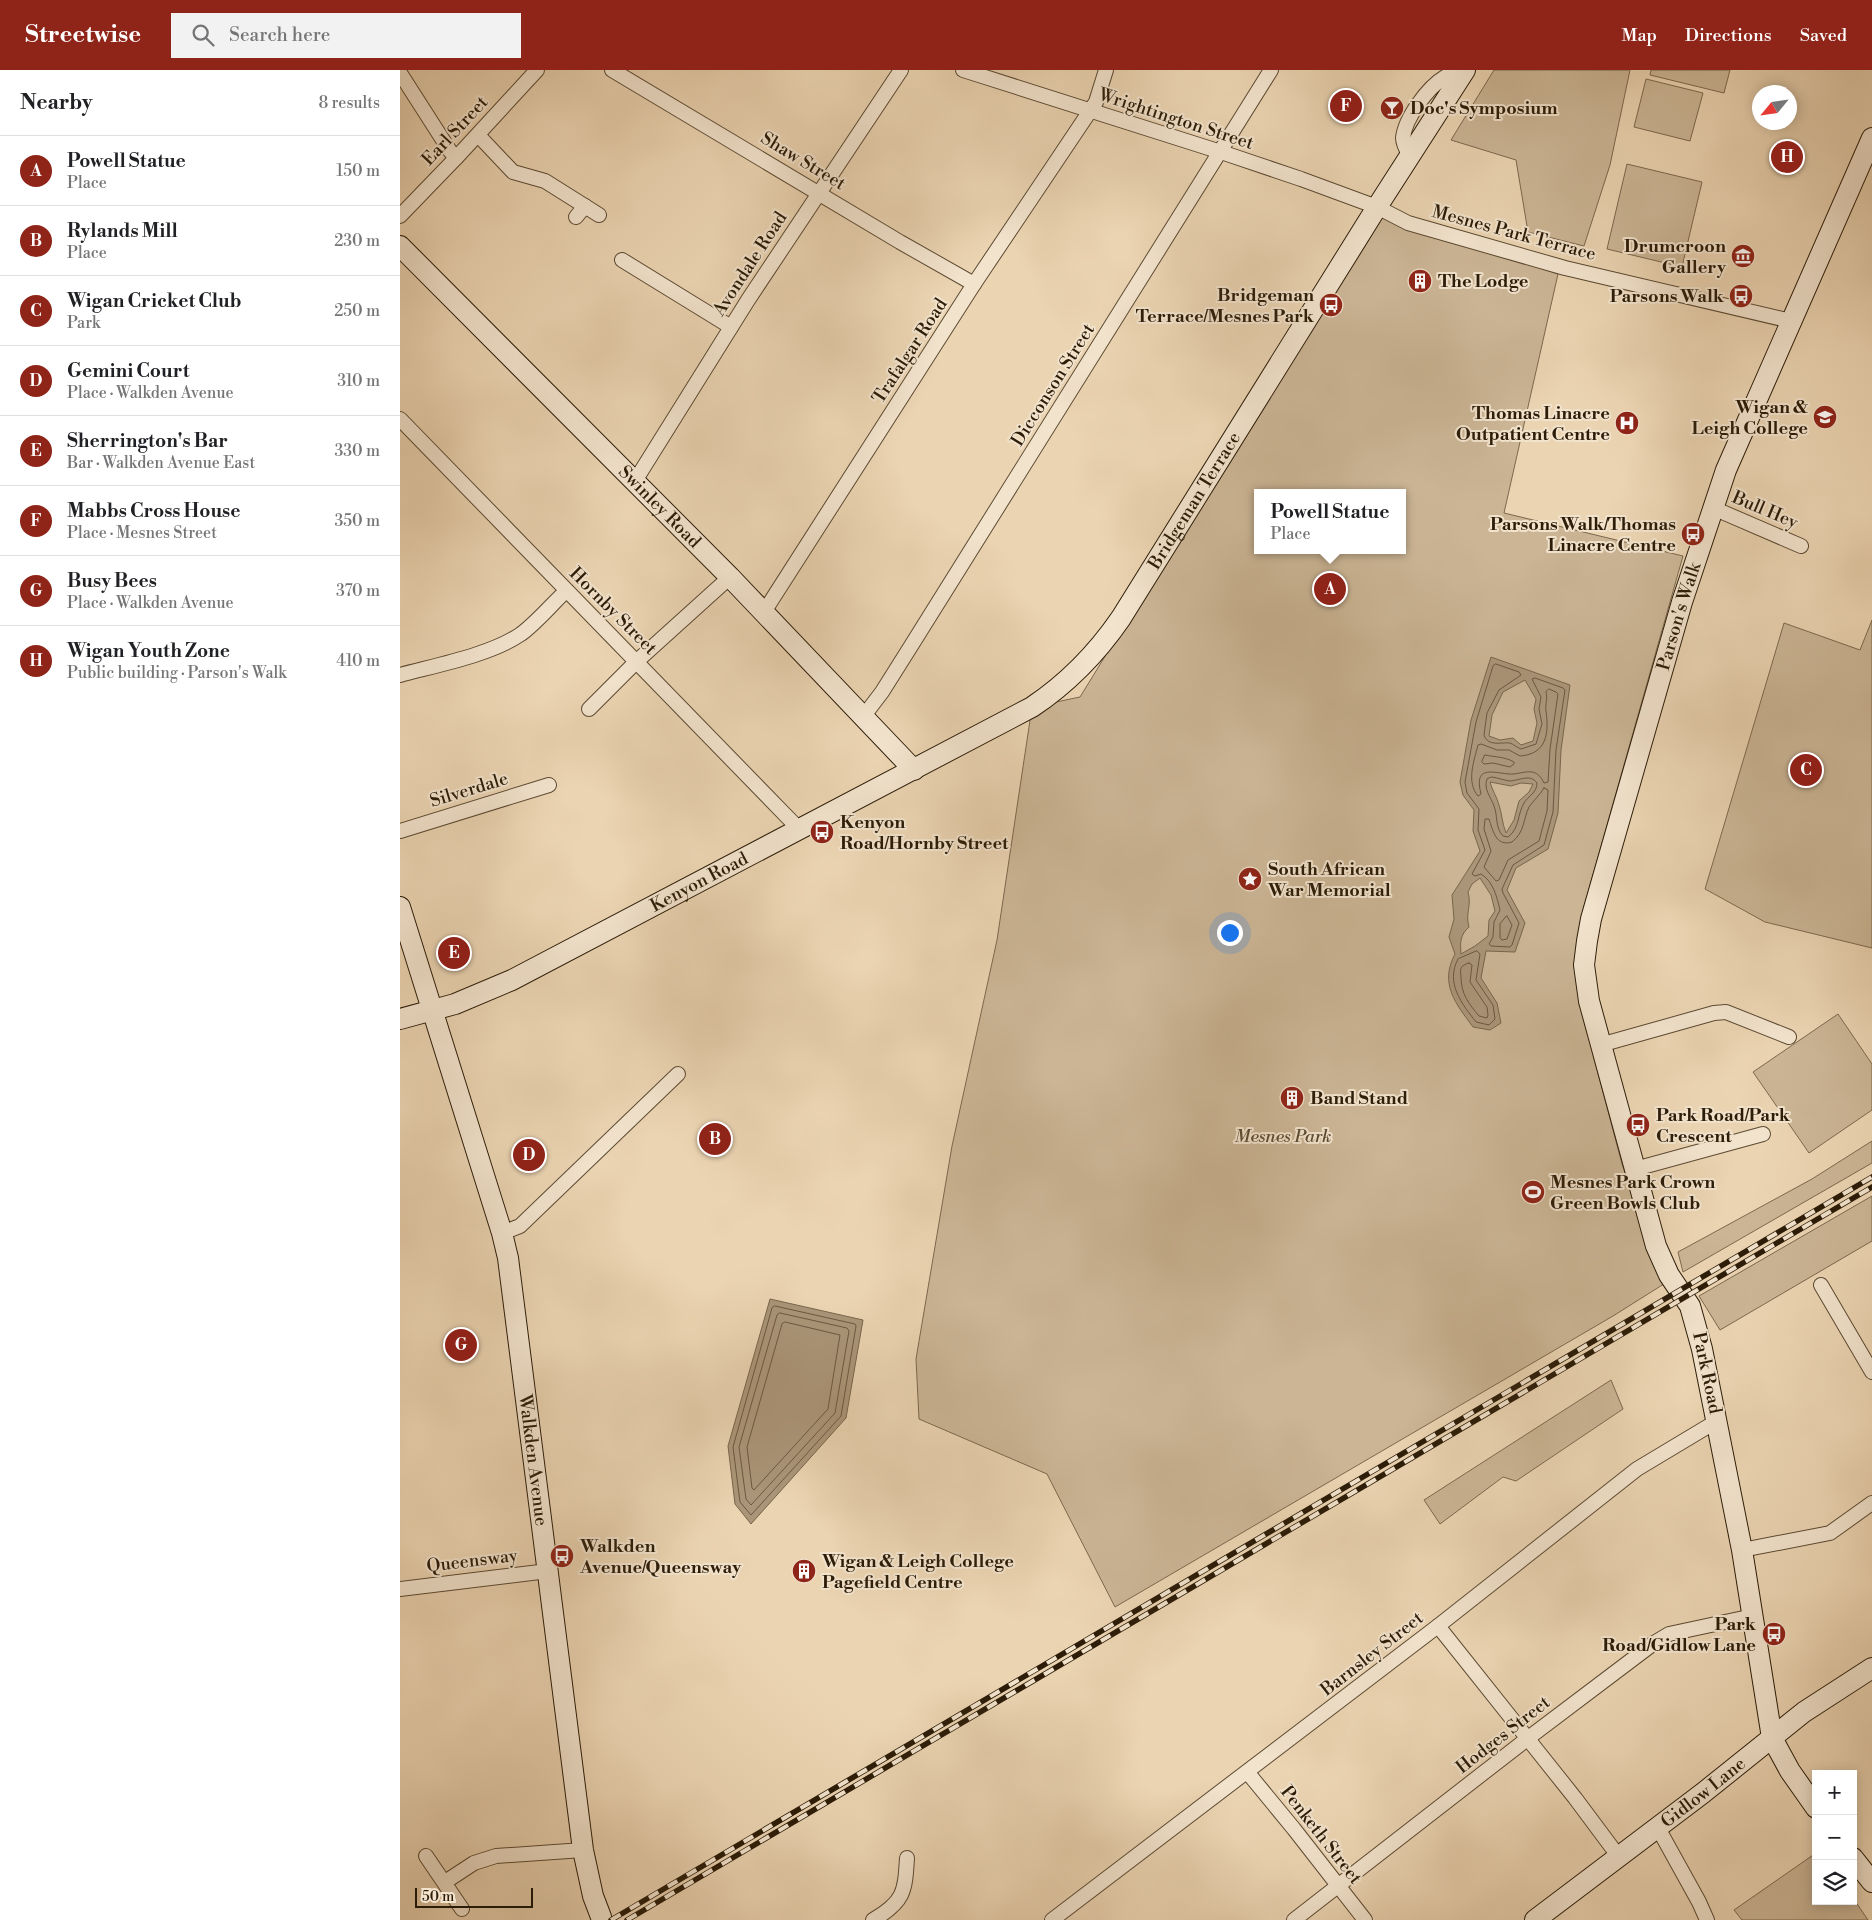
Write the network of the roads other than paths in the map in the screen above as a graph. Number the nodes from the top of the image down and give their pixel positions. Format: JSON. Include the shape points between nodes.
{"nodes":[{"id":1,"x":537,"y":70,"type":"edge"},
{"id":2,"x":612,"y":70,"type":"edge"},
{"id":3,"x":901,"y":70,"type":"edge"},
{"id":4,"x":963,"y":70,"type":"edge"},
{"id":5,"x":1106,"y":70,"type":"edge"},
{"id":6,"x":1271,"y":70,"type":"edge"},
{"id":7,"x":1464,"y":71,"type":"edge"},
{"id":8,"x":400,"y":73,"type":"edge"},
{"id":9,"x":1090,"y":111,"type":"junction"},
{"id":10,"x":478,"y":135,"type":"junction"},
{"id":11,"x":1872,"y":138,"type":"edge"},
{"id":12,"x":1221,"y":152,"type":"junction"},
{"id":13,"x":456,"y":158,"type":"junction"},
{"id":14,"x":819,"y":192,"type":"junction"},
{"id":15,"x":585,"y":206,"type":"junction"},
{"id":16,"x":1376,"y":207,"type":"junction"},
{"id":17,"x":599,"y":215,"type":"dead end"},
{"id":18,"x":400,"y":216,"type":"edge"},
{"id":19,"x":576,"y":218,"type":"dead end"},
{"id":20,"x":400,"y":246,"type":"edge"},
{"id":21,"x":622,"y":260,"type":"dead end"},
{"id":22,"x":974,"y":284,"type":"junction"},
{"id":23,"x":1791,"y":321,"type":"junction"},
{"id":24,"x":731,"y":327,"type":"junction"},
{"id":25,"x":400,"y":419,"type":"edge"},
{"id":26,"x":635,"y":481,"type":"junction"},
{"id":27,"x":1713,"y":508,"type":"junction"},
{"id":28,"x":1801,"y":546,"type":"dead end"},
{"id":29,"x":730,"y":576,"type":"junction"},
{"id":30,"x":566,"y":591,"type":"junction"},
{"id":31,"x":764,"y":612,"type":"junction"},
{"id":32,"x":637,"y":661,"type":"junction"},
{"id":33,"x":400,"y":675,"type":"edge"},
{"id":34,"x":590,"y":709,"type":"dead end"},
{"id":35,"x":863,"y":717,"type":"junction"},
{"id":36,"x":963,"y":745,"type":"joint"},
{"id":37,"x":914,"y":770,"type":"junction"},
{"id":38,"x":549,"y":785,"type":"dead end"},
{"id":39,"x":800,"y":830,"type":"junction"},
{"id":40,"x":400,"y":831,"type":"edge"},
{"id":41,"x":400,"y":907,"type":"edge"},
{"id":42,"x":1587,"y":941,"type":"joint"},
{"id":43,"x":432,"y":1010,"type":"junction"},
{"id":44,"x":400,"y":1020,"type":"edge"},
{"id":45,"x":1790,"y":1037,"type":"dead end"},
{"id":46,"x":1600,"y":1045,"type":"junction"},
{"id":47,"x":678,"y":1074,"type":"dead end"},
{"id":48,"x":1763,"y":1134,"type":"dead end"},
{"id":49,"x":1635,"y":1169,"type":"junction"},
{"id":50,"x":502,"y":1233,"type":"junction"},
{"id":51,"x":1821,"y":1286,"type":"dead end"},
{"id":52,"x":1872,"y":1372,"type":"edge"},
{"id":53,"x":1717,"y":1421,"type":"junction"},
{"id":54,"x":1872,"y":1503,"type":"edge"},
{"id":55,"x":1742,"y":1550,"type":"junction"},
{"id":56,"x":548,"y":1571,"type":"junction"},
{"id":57,"x":400,"y":1589,"type":"edge"},
{"id":58,"x":1752,"y":1616,"type":"junction"},
{"id":59,"x":1438,"y":1626,"type":"junction"},
{"id":60,"x":1872,"y":1668,"type":"edge"},
{"id":61,"x":1772,"y":1738,"type":"junction"},
{"id":62,"x":1528,"y":1739,"type":"junction"},
{"id":63,"x":1248,"y":1773,"type":"junction"},
{"id":64,"x":1812,"y":1802,"type":"edge"},
{"id":65,"x":1658,"y":1828,"type":"junction"},
{"id":66,"x":583,"y":1850,"type":"junction"},
{"id":67,"x":426,"y":1856,"type":"dead end"},
{"id":68,"x":1619,"y":1857,"type":"junction"},
{"id":69,"x":907,"y":1858,"type":"dead end"},
{"id":70,"x":1855,"y":1860,"type":"edge"},
{"id":71,"x":445,"y":1882,"type":"junction"},
{"id":72,"x":1872,"y":1882,"type":"edge"},
{"id":73,"x":1339,"y":1887,"type":"junction"},
{"id":74,"x":462,"y":1909,"type":"dead end"},
{"id":75,"x":601,"y":1917,"type":"dead end"},
{"id":76,"x":873,"y":1920,"type":"edge"},
{"id":77,"x":1052,"y":1920,"type":"edge"},
{"id":78,"x":1294,"y":1920,"type":"edge"},
{"id":79,"x":1365,"y":1920,"type":"edge"},
{"id":80,"x":1535,"y":1920,"type":"edge"},
{"id":81,"x":1707,"y":1920,"type":"edge"}],
"edges":[{"from":1,"to":10,"type":"street","name":"Earl Street"},
{"from":2,"to":14,"type":"street","name":"Shaw Street"},
{"from":3,"to":14,"type":"street","name":"Avondale Road"},
{"from":4,"to":9,"type":"street","name":"Wrightington Street"},
{"from":5,"to":9,"type":"street","name":"Trafalgar Road"},
{"from":6,"to":12,"type":"street","name":"Dicconson Street"},
{"from":7,"to":16,"type":"main road","name":"Bridgeman Terrace"},
{"from":8,"to":13,"type":"street"},
{"from":9,"to":12,"type":"street","name":"Wrightington Street"},
{"from":9,"to":22,"type":"street","name":"Trafalgar Road"},
{"from":10,"to":13,"type":"street","name":"Earl Street"},
{"from":10,"to":15,"type":"street","via":[[513,172],[545,180]]},
{"from":11,"to":23,"type":"main road","name":"Parson's Walk"},
{"from":12,"to":16,"type":"street","name":"Wrightington Street"},
{"from":12,"to":35,"type":"street","name":"Dicconson Street","via":[[917,638]]},
{"from":13,"to":18,"type":"street","name":"Earl Street"},
{"from":14,"to":22,"type":"street","name":"Shaw Street"},
{"from":14,"to":24,"type":"street","name":"Avondale Road"},
{"from":15,"to":17,"type":"street"},
{"from":15,"to":19,"type":"street"},
{"from":16,"to":23,"type":"street","name":"Mesnes Park Terrace","via":[[1408,224],[1555,265]]},
{"from":16,"to":36,"type":"main road","name":"Bridgeman Terrace","via":[[1101,646],[1045,699]]},
{"from":20,"to":26,"type":"main road","name":"Swinley Road"},
{"from":21,"to":24,"type":"street"},
{"from":22,"to":31,"type":"street","name":"Trafalgar Road"},
{"from":23,"to":27,"type":"main road","name":"Parson's Walk","via":[[1726,470]]},
{"from":24,"to":26,"type":"street","name":"Avondale Road"},
{"from":25,"to":30,"type":"street","name":"Hornby Street"},
{"from":26,"to":29,"type":"main road","name":"Swinley Road"},
{"from":27,"to":28,"type":"street","name":"Bull Hey"},
{"from":27,"to":42,"type":"main road","name":"Parson's Walk","via":[[1682,602]]},
{"from":29,"to":31,"type":"main road","name":"Swinley Road"},
{"from":29,"to":32,"type":"street"},
{"from":30,"to":32,"type":"street","name":"Hornby Street"},
{"from":30,"to":33,"type":"street","via":[[521,633],[503,643],[484,652]]},
{"from":31,"to":35,"type":"main road","name":"Swinley Road"},
{"from":32,"to":34,"type":"street"},
{"from":32,"to":39,"type":"street","name":"Hornby Street"},
{"from":35,"to":37,"type":"main road","name":"Swinley Road"},
{"from":36,"to":37,"type":"main road","name":"Kenyon Road"},
{"from":37,"to":39,"type":"main road","name":"Kenyon Road"},
{"from":38,"to":40,"type":"street","name":"Silverdale"},
{"from":39,"to":43,"type":"main road","name":"Kenyon Road","via":[[512,980],[468,1000]]},
{"from":41,"to":43,"type":"main road","name":"Walkden Avenue"},
{"from":42,"to":46,"type":"main road","name":"Park Road","via":[[1586,985]]},
{"from":43,"to":44,"type":"main road","name":"Kenyon Road"},
{"from":43,"to":50,"type":"main road","name":"Walkden Avenue"},
{"from":45,"to":46,"type":"street","via":[[1726,1012]]},
{"from":46,"to":49,"type":"main road","name":"Park Road"},
{"from":47,"to":50,"type":"street","via":[[520,1226]]},
{"from":48,"to":49,"type":"street"},
{"from":49,"to":53,"type":"main road","name":"Park Road","via":[[1661,1259],[1690,1306]]},
{"from":50,"to":56,"type":"main road","name":"Walkden Avenue","via":[[511,1277]]},
{"from":51,"to":52,"type":"street"},
{"from":53,"to":55,"type":"main road","name":"Park Road"},
{"from":53,"to":59,"type":"street","name":"Barnsley Street","via":[[1637,1469]]},
{"from":54,"to":55,"type":"street","via":[[1830,1533]]},
{"from":55,"to":58,"type":"main road","name":"Park Road"},
{"from":56,"to":57,"type":"street","name":"Queensway"},
{"from":56,"to":66,"type":"main road","name":"Walkden Avenue"},
{"from":58,"to":61,"type":"main road","name":"Park Road"},
{"from":58,"to":62,"type":"street","name":"Hodges Street","via":[[1668,1634]]},
{"from":59,"to":62,"type":"street"},
{"from":59,"to":63,"type":"street","name":"Barnsley Street"},
{"from":60,"to":61,"type":"main road","name":"Gidlow Lane","via":[[1804,1712]]},
{"from":61,"to":64,"type":"main road","name":"Park Road"},
{"from":61,"to":65,"type":"main road","name":"Gidlow Lane"},
{"from":62,"to":68,"type":"street"},
{"from":62,"to":73,"type":"street","name":"Hodges Street"},
{"from":63,"to":73,"type":"street","name":"Penketh Street"},
{"from":63,"to":77,"type":"street","name":"Barnsley Street"},
{"from":65,"to":68,"type":"main road","name":"Gidlow Lane"},
{"from":65,"to":81,"type":"street"},
{"from":66,"to":71,"type":"street","via":[[496,1856],[474,1863]]},
{"from":66,"to":75,"type":"main road","name":"Walkden Avenue"},
{"from":67,"to":71,"type":"street"},
{"from":68,"to":80,"type":"main road","name":"Gidlow Lane"},
{"from":69,"to":76,"type":"street","via":[[905,1886],[895,1904]]},
{"from":70,"to":72,"type":"main road"},
{"from":71,"to":74,"type":"street"},
{"from":73,"to":78,"type":"street","name":"Hodges Street"},
{"from":73,"to":79,"type":"street","name":"Penketh Street"}]}
